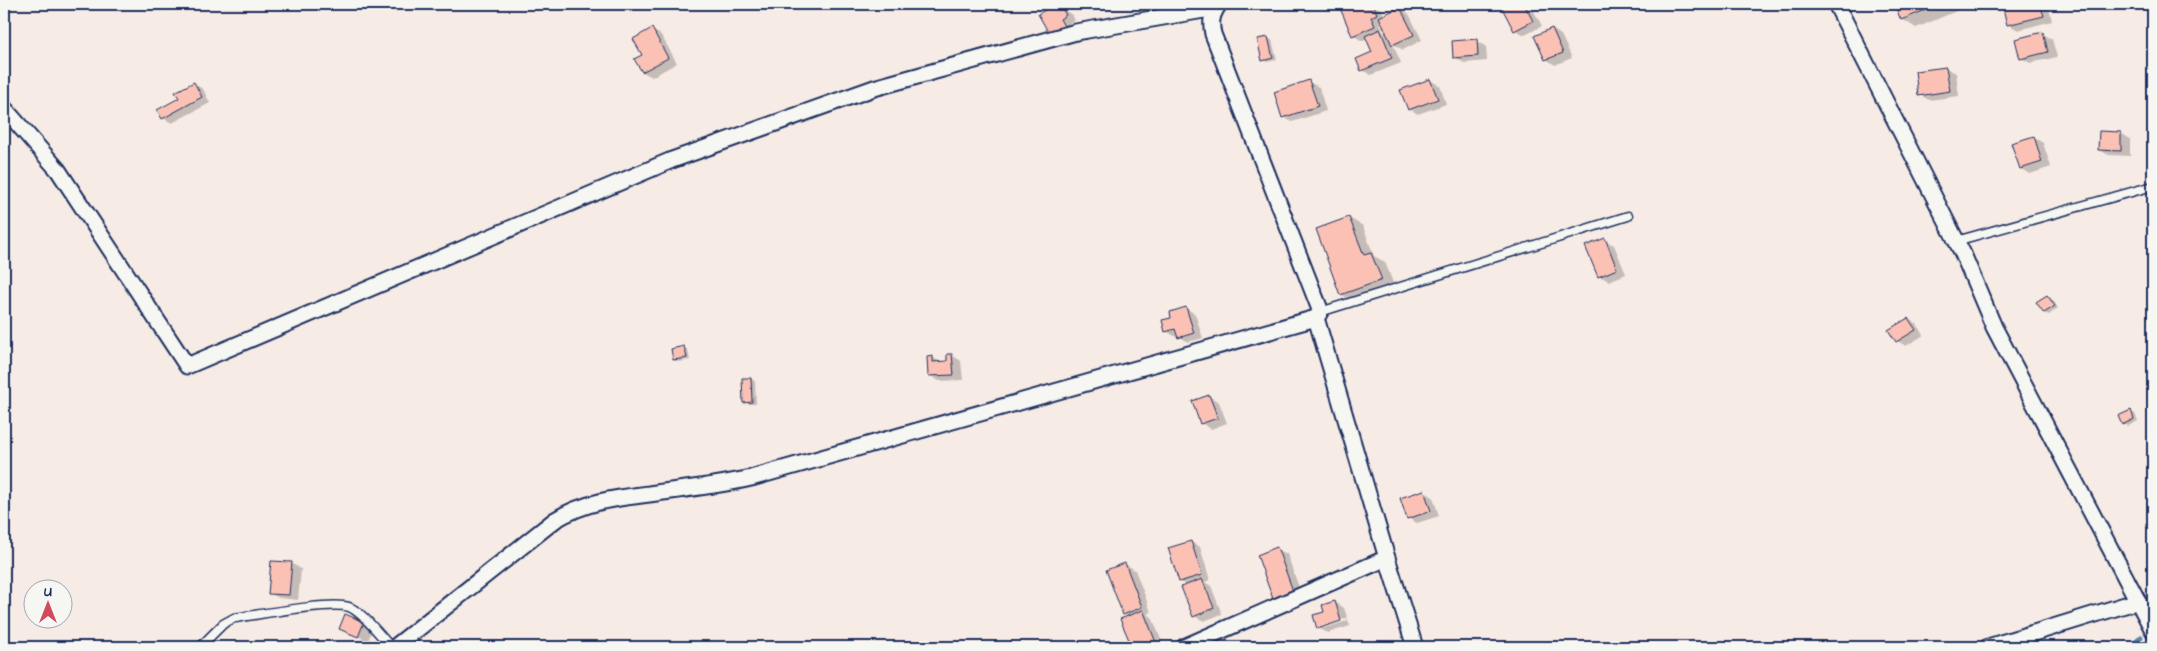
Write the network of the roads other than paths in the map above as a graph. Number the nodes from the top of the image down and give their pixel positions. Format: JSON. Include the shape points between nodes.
{"nodes":[{"id":1,"x":1836,"y":4,"type":"edge"},
{"id":2,"x":1208,"y":8,"type":"edge"},
{"id":3,"x":4,"y":108,"type":"edge"},
{"id":4,"x":2153,"y":186,"type":"edge"},
{"id":5,"x":1628,"y":216,"type":"dead end"},
{"id":6,"x":1956,"y":241,"type":"junction"},
{"id":7,"x":1318,"y":315,"type":"junction"},
{"id":8,"x":1386,"y":558,"type":"junction"},
{"id":9,"x":2138,"y":601,"type":"junction"},
{"id":10,"x":2153,"y":630,"type":"edge"},
{"id":11,"x":200,"y":647,"type":"edge"},
{"id":12,"x":393,"y":647,"type":"edge"},
{"id":13,"x":1184,"y":647,"type":"edge"},
{"id":14,"x":1415,"y":647,"type":"edge"},
{"id":15,"x":1988,"y":647,"type":"edge"}],
"edges":[{"from":1,"to":6,"type":"street"},
{"from":2,"to":3,"type":"street","via":[[1076,32],[874,88],[672,160],[187,366],[58,170]]},
{"from":2,"to":7,"type":"street","via":[[1214,34]]},
{"from":4,"to":6,"type":"lane"},
{"from":5,"to":7,"type":"lane"},
{"from":6,"to":9,"type":"street","via":[[1994,327]]},
{"from":7,"to":8,"type":"street"},
{"from":7,"to":12,"type":"street","via":[[751,478],[580,506],[554,520]]},
{"from":8,"to":13,"type":"street"},
{"from":8,"to":14,"type":"street"},
{"from":9,"to":10,"type":"street"},
{"from":9,"to":15,"type":"street"},
{"from":11,"to":12,"type":"lane","via":[[229,620],[327,606],[349,608],[358,613]]}]}
